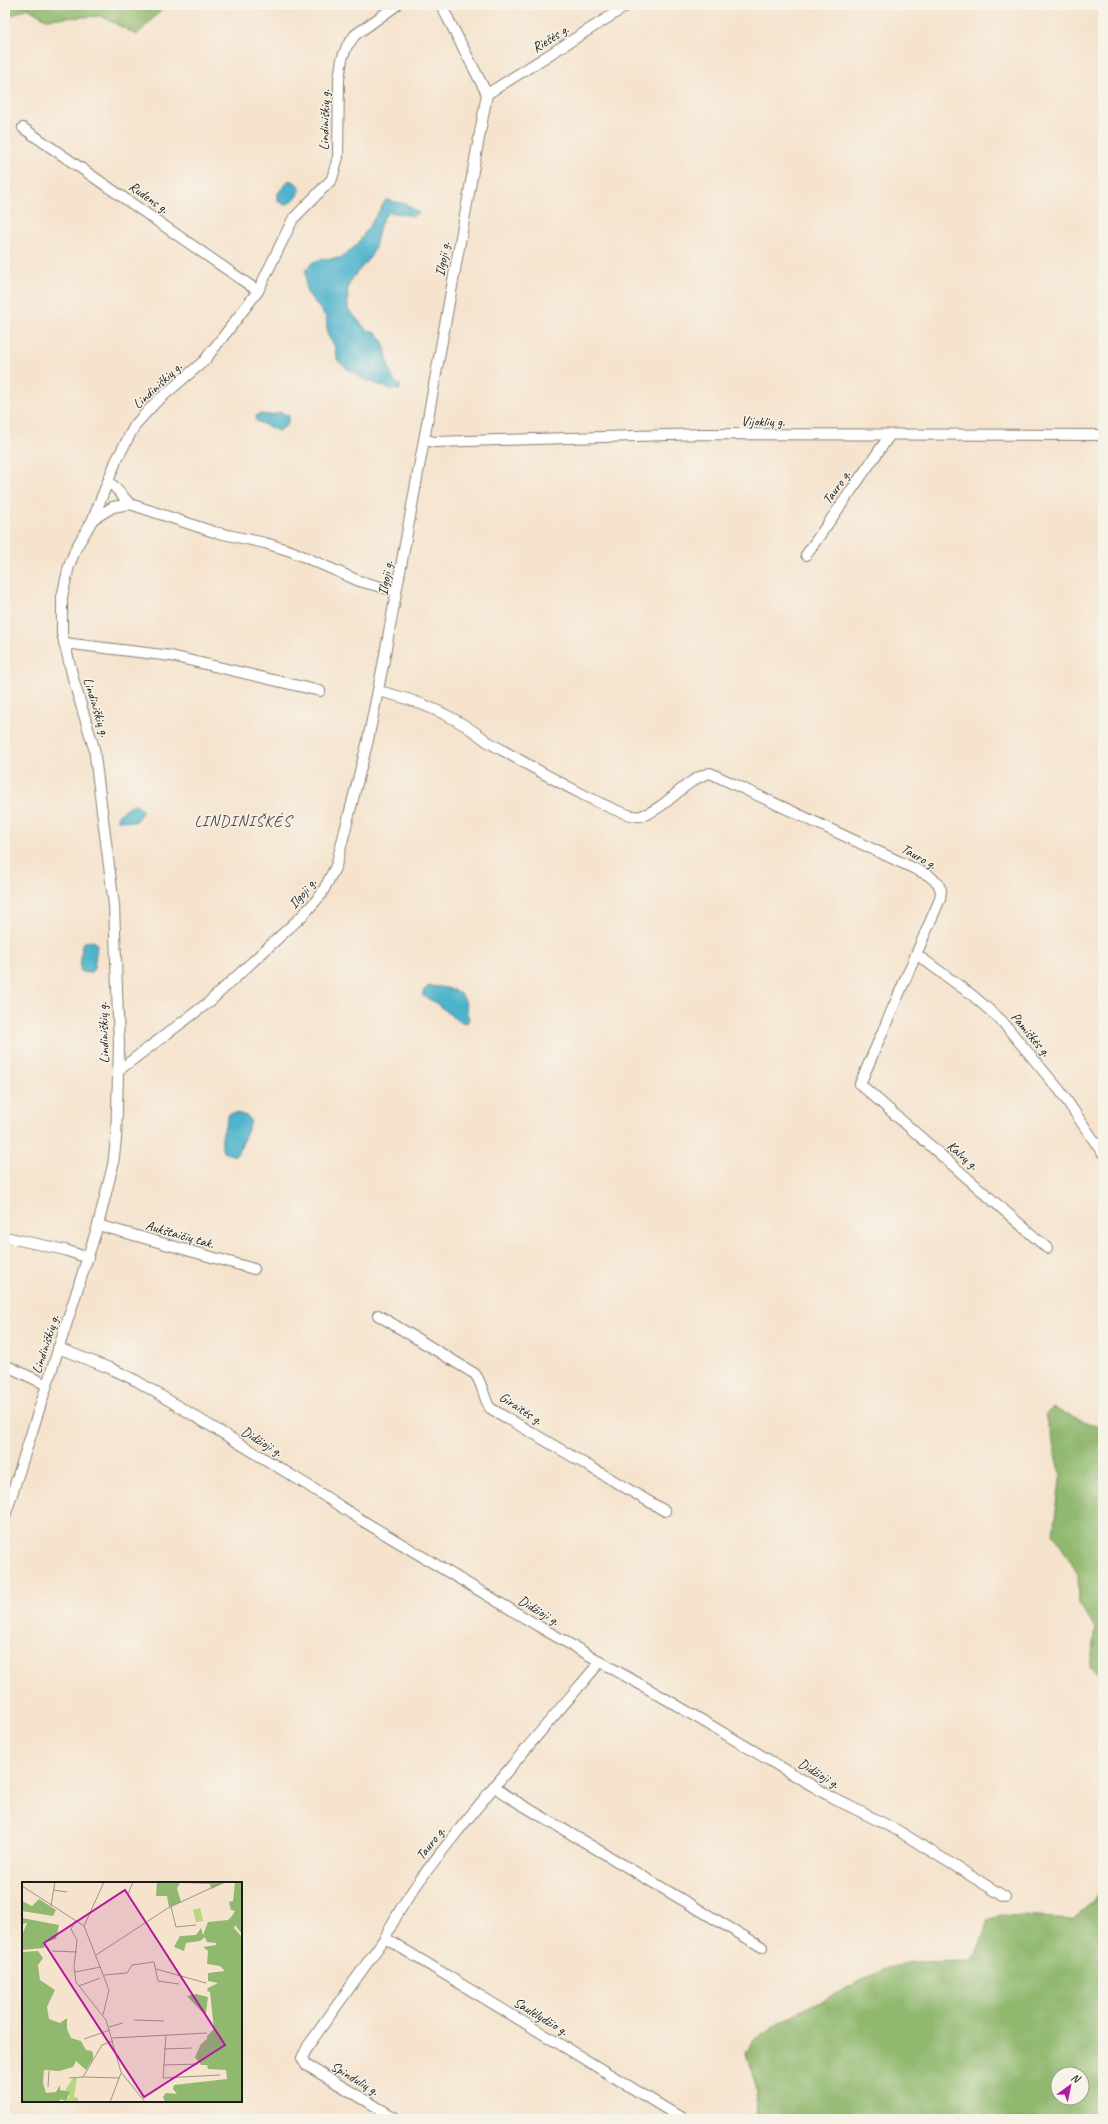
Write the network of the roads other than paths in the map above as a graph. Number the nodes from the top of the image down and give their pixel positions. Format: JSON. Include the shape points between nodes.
{"nodes":[{"id":1,"x":397,"y":5,"type":"edge"},
{"id":2,"x":441,"y":5,"type":"edge"},
{"id":3,"x":628,"y":5,"type":"edge"},
{"id":4,"x":487,"y":94,"type":"junction"},
{"id":5,"x":23,"y":128,"type":"dead end"},
{"id":6,"x":258,"y":291,"type":"junction"},
{"id":7,"x":890,"y":435,"type":"junction"},
{"id":8,"x":1103,"y":435,"type":"edge"},
{"id":9,"x":424,"y":440,"type":"junction"},
{"id":10,"x":109,"y":481,"type":"junction"},
{"id":11,"x":130,"y":504,"type":"junction"},
{"id":12,"x":93,"y":519,"type":"junction"},
{"id":13,"x":806,"y":555,"type":"dead end"},
{"id":14,"x":396,"y":591,"type":"junction"},
{"id":15,"x":64,"y":643,"type":"junction"},
{"id":16,"x":320,"y":691,"type":"dead end"},
{"id":17,"x":378,"y":691,"type":"junction"},
{"id":18,"x":916,"y":954,"type":"junction"},
{"id":19,"x":119,"y":1070,"type":"junction"},
{"id":20,"x":860,"y":1084,"type":"joint"},
{"id":21,"x":1103,"y":1154,"type":"edge"},
{"id":22,"x":98,"y":1225,"type":"junction"},
{"id":23,"x":5,"y":1236,"type":"edge"},
{"id":24,"x":1047,"y":1248,"type":"dead end"},
{"id":25,"x":88,"y":1258,"type":"junction"},
{"id":26,"x":254,"y":1269,"type":"dead end"},
{"id":27,"x":378,"y":1315,"type":"dead end"},
{"id":28,"x":58,"y":1348,"type":"junction"},
{"id":29,"x":5,"y":1365,"type":"edge"},
{"id":30,"x":47,"y":1385,"type":"junction"},
{"id":31,"x":665,"y":1511,"type":"dead end"},
{"id":32,"x":5,"y":1516,"type":"edge"},
{"id":33,"x":601,"y":1661,"type":"junction"},
{"id":34,"x":494,"y":1786,"type":"junction"},
{"id":35,"x":1005,"y":1897,"type":"dead end"},
{"id":36,"x":385,"y":1938,"type":"junction"},
{"id":37,"x":762,"y":1947,"type":"dead end"},
{"id":38,"x":302,"y":2058,"type":"joint"},
{"id":39,"x":397,"y":2119,"type":"edge"},
{"id":40,"x":683,"y":2119,"type":"edge"}],
"edges":[{"from":1,"to":6,"type":"street","name":"Lindiniškių g.","via":[[356,35],[347,46],[339,79],[336,170],[328,186],[293,219]]},
{"from":2,"to":4,"type":"street"},
{"from":3,"to":4,"type":"street","name":"Riešės g."},
{"from":4,"to":9,"type":"street","name":"Ilgoji g."},
{"from":5,"to":6,"type":"street","name":"Rudens g."},
{"from":6,"to":10,"type":"street","name":"Lindiniškių g.","via":[[204,361],[155,403],[135,424]]},
{"from":7,"to":8,"type":"street","name":"Vijoklių g."},
{"from":7,"to":9,"type":"street","name":"Vijoklių g.","via":[[702,434],[435,442]]},
{"from":7,"to":13,"type":"street","name":"Tauro g."},
{"from":9,"to":14,"type":"street","name":"Ilgoji g."},
{"from":10,"to":11,"type":"street"},
{"from":10,"to":12,"type":"street","name":"Lindiniškių g."},
{"from":11,"to":12,"type":"street","via":[[113,507]]},
{"from":11,"to":14,"type":"street","via":[[214,532],[291,551],[359,581]]},
{"from":12,"to":15,"type":"street","name":"Lindiniškių g.","via":[[76,548],[63,589]]},
{"from":14,"to":17,"type":"street","name":"Ilgoji g."},
{"from":15,"to":16,"type":"street","via":[[171,656]]},
{"from":15,"to":19,"type":"street","name":"Lindiniškių g.","via":[[91,734],[97,764],[114,905]]},
{"from":17,"to":18,"type":"street","name":"Tauro g.","via":[[449,715],[488,742],[542,772],[608,807],[638,817],[654,811],[697,776],[710,773],[877,849],[928,875],[937,882],[941,890],[940,899]]},
{"from":17,"to":19,"type":"street","name":"Ilgoji g.","via":[[336,866],[321,895],[303,916],[209,1002]]},
{"from":18,"to":20,"type":"street","name":"Tauro g."},
{"from":18,"to":21,"type":"street","name":"Pamiškės g.","via":[[1001,1020],[1061,1092]]},
{"from":19,"to":22,"type":"street","name":"Lindiniškių g.","via":[[113,1165]]},
{"from":20,"to":24,"type":"street","name":"Kalvų g."},
{"from":22,"to":25,"type":"street","name":"Lindiniškių g."},
{"from":22,"to":26,"type":"street","name":"Aukštaičių tak."},
{"from":23,"to":25,"type":"street"},
{"from":25,"to":28,"type":"street","name":"Lindiniškių g."},
{"from":27,"to":31,"type":"street","name":"Giraitės g.","via":[[475,1374],[481,1382],[484,1398],[490,1408]]},
{"from":28,"to":30,"type":"street","name":"Lindiniškių g."},
{"from":28,"to":33,"type":"street","name":"Didžioji g.","via":[[112,1368],[138,1381],[370,1525]]},
{"from":29,"to":30,"type":"street"},
{"from":30,"to":32,"type":"street","name":"Lindiniškių g."},
{"from":33,"to":34,"type":"street","name":"Tauro g."},
{"from":33,"to":35,"type":"street","name":"Didžioji g.","via":[[833,1798],[897,1830]]},
{"from":34,"to":36,"type":"street","name":"Tauro g.","via":[[427,1870],[392,1922]]},
{"from":34,"to":37,"type":"street"},
{"from":36,"to":38,"type":"street","name":"Tauro g."},
{"from":36,"to":40,"type":"street","name":"Saulėlydžio g."},
{"from":38,"to":39,"type":"street","name":"Spindulių g.","via":[[306,2065]]}]}
